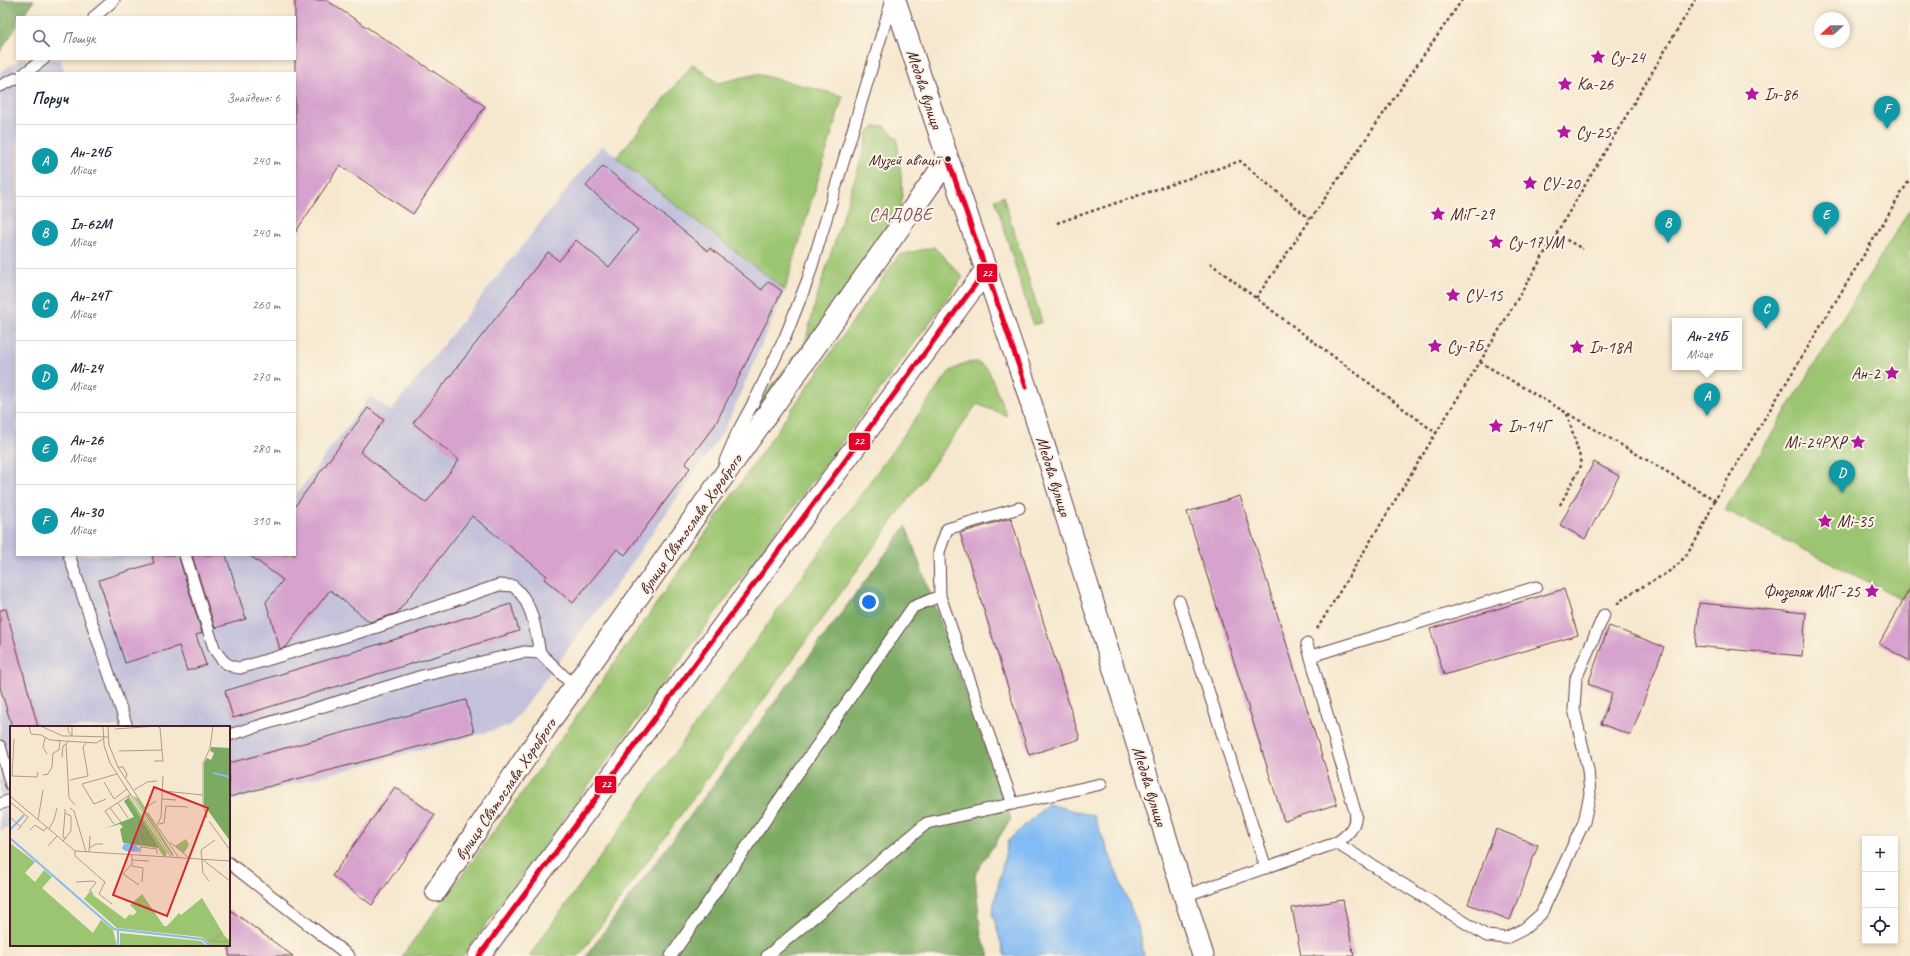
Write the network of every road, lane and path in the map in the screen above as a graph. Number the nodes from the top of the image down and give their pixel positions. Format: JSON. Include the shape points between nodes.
{"nodes":[{"id":1,"x":114,"y":0,"type":"edge"},
{"id":2,"x":892,"y":0,"type":"edge"},
{"id":3,"x":896,"y":0,"type":"edge"},
{"id":4,"x":1462,"y":0,"type":"edge"},
{"id":5,"x":1695,"y":0,"type":"edge"},
{"id":6,"x":95,"y":16,"type":"edge"},
{"id":7,"x":43,"y":60,"type":"edge"},
{"id":8,"x":25,"y":72,"type":"edge"},
{"id":9,"x":16,"y":78,"type":"edge"},
{"id":10,"x":0,"y":86,"type":"edge"},
{"id":11,"x":948,"y":159,"type":"junction"},
{"id":12,"x":1910,"y":179,"type":"edge"},
{"id":13,"x":1310,"y":219,"type":"junction"},
{"id":14,"x":1057,"y":223,"type":"dead end"},
{"id":15,"x":1556,"y":234,"type":"junction"},
{"id":16,"x":1583,"y":249,"type":"dead end"},
{"id":17,"x":1210,"y":263,"type":"dead end"},
{"id":18,"x":986,"y":270,"type":"junction"},
{"id":19,"x":1256,"y":298,"type":"junction"},
{"id":20,"x":1480,"y":362,"type":"junction"},
{"id":21,"x":1567,"y":413,"type":"junction"},
{"id":22,"x":1436,"y":433,"type":"junction"},
{"id":23,"x":711,"y":495,"type":"junction"},
{"id":24,"x":1715,"y":500,"type":"junction"},
{"id":25,"x":1560,"y":505,"type":"dead end"},
{"id":26,"x":1019,"y":508,"type":"dead end"},
{"id":27,"x":70,"y":556,"type":"edge"},
{"id":28,"x":185,"y":556,"type":"edge"},
{"id":29,"x":1536,"y":587,"type":"dead end"},
{"id":30,"x":940,"y":596,"type":"junction"},
{"id":31,"x":1179,"y":601,"type":"dead end"},
{"id":32,"x":1604,"y":615,"type":"joint"},
{"id":33,"x":1307,"y":644,"type":"joint"},
{"id":34,"x":540,"y":653,"type":"junction"},
{"id":35,"x":1311,"y":656,"type":"junction"},
{"id":36,"x":575,"y":687,"type":"junction"},
{"id":37,"x":127,"y":726,"type":"edge"},
{"id":38,"x":230,"y":735,"type":"edge"},
{"id":39,"x":0,"y":746,"type":"edge"},
{"id":40,"x":10,"y":781,"type":"edge"},
{"id":41,"x":1101,"y":784,"type":"dead end"},
{"id":42,"x":10,"y":800,"type":"edge"},
{"id":43,"x":0,"y":804,"type":"edge"},
{"id":44,"x":1013,"y":804,"type":"junction"},
{"id":45,"x":1336,"y":843,"type":"junction"},
{"id":46,"x":230,"y":864,"type":"edge"},
{"id":47,"x":1266,"y":868,"type":"junction"},
{"id":48,"x":436,"y":890,"type":"dead end"},
{"id":49,"x":1184,"y":896,"type":"junction"},
{"id":50,"x":349,"y":956,"type":"edge"},
{"id":51,"x":479,"y":956,"type":"edge"},
{"id":52,"x":671,"y":956,"type":"edge"},
{"id":53,"x":767,"y":956,"type":"edge"},
{"id":54,"x":1202,"y":956,"type":"edge"}],
"edges":[{"from":1,"to":6,"type":"lane"},
{"from":2,"to":23,"type":"lane","via":[[808,279],[786,336],[737,433]]},
{"from":3,"to":11,"type":"street","name":"Медова вулиця"},
{"from":4,"to":13,"type":"path"},
{"from":5,"to":15,"type":"path"},
{"from":7,"to":8,"type":"lane"},
{"from":9,"to":10,"type":"lane"},
{"from":11,"to":18,"type":"street","name":"Медова вулиця"},
{"from":11,"to":23,"type":"street","name":"вулиця Святослава Хороброго"},
{"from":12,"to":24,"type":"path"},
{"from":13,"to":14,"type":"path","via":[[1240,160]]},
{"from":13,"to":19,"type":"path"},
{"from":15,"to":16,"type":"path"},
{"from":15,"to":20,"type":"path"},
{"from":17,"to":19,"type":"path"},
{"from":18,"to":49,"type":"street","name":"Медова вулиця","via":[[1026,387]]},
{"from":18,"to":51,"type":"street"},
{"from":19,"to":22,"type":"path"},
{"from":20,"to":21,"type":"path"},
{"from":20,"to":22,"type":"path"},
{"from":21,"to":24,"type":"path"},
{"from":21,"to":25,"type":"path","via":[[1582,464]]},
{"from":22,"to":33,"type":"path"},
{"from":23,"to":36,"type":"street","name":"вулиця Святослава Хороброго"},
{"from":24,"to":32,"type":"path","via":[[1692,546],[1673,569],[1623,598]]},
{"from":26,"to":30,"type":"lane","via":[[947,529],[939,552]]},
{"from":27,"to":37,"type":"lane"},
{"from":28,"to":34,"type":"lane","via":[[214,648],[222,660],[232,667],[240,668],[377,627],[499,585],[513,586],[526,598]]},
{"from":29,"to":35,"type":"lane"},
{"from":30,"to":44,"type":"lane"},
{"from":30,"to":52,"type":"lane","via":[[913,607]]},
{"from":31,"to":47,"type":"lane"},
{"from":32,"to":45,"type":"lane","via":[[1576,678],[1574,709],[1588,770],[1590,794],[1584,822],[1541,914],[1524,929],[1506,938],[1487,936]]},
{"from":33,"to":35,"type":"lane"},
{"from":34,"to":36,"type":"lane"},
{"from":34,"to":38,"type":"lane","via":[[524,652],[422,676]]},
{"from":35,"to":45,"type":"lane","via":[[1356,814],[1354,826],[1347,836]]},
{"from":36,"to":48,"type":"street","name":"вулиця Святослава Хороброго"},
{"from":39,"to":40,"type":"lane"},
{"from":41,"to":44,"type":"lane"},
{"from":42,"to":43,"type":"lane"},
{"from":44,"to":53,"type":"lane","via":[[927,823]]},
{"from":45,"to":47,"type":"lane"},
{"from":46,"to":50,"type":"lane"},
{"from":47,"to":49,"type":"lane"},
{"from":49,"to":54,"type":"street","name":"Медова вулиця"}]}
